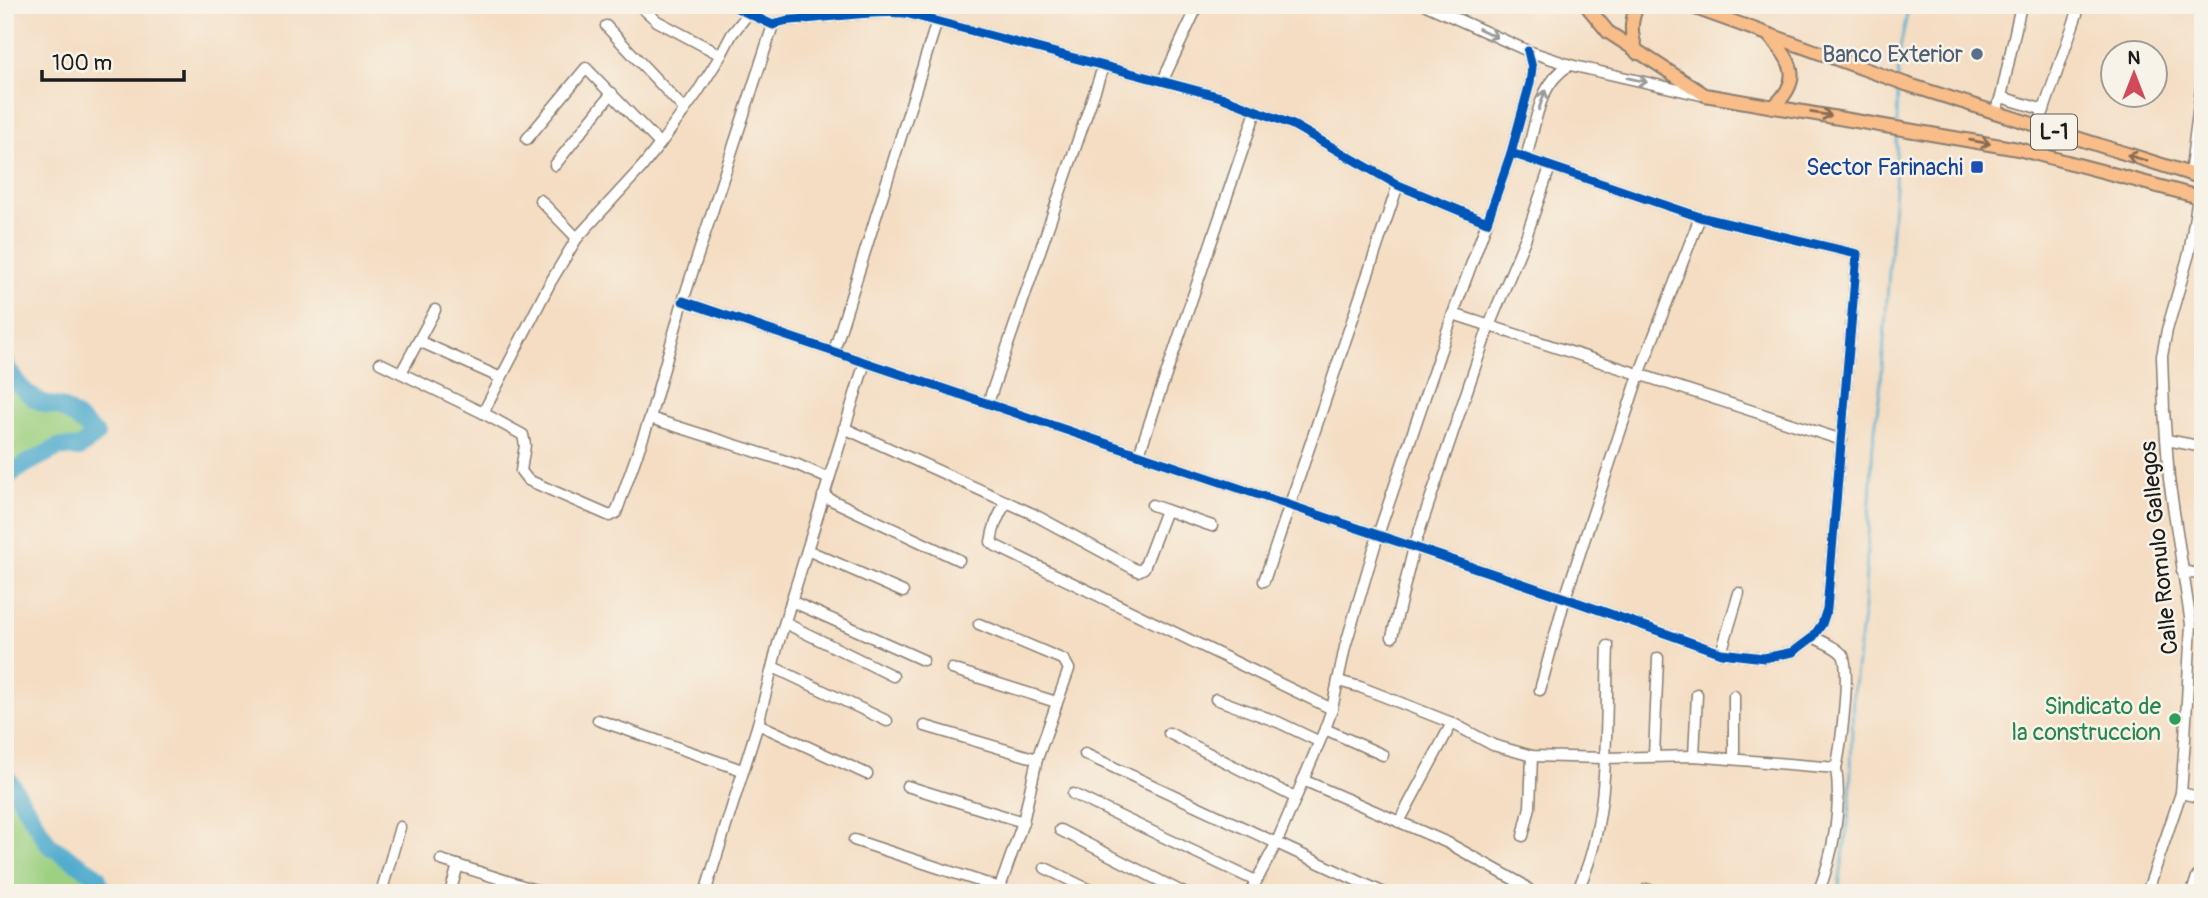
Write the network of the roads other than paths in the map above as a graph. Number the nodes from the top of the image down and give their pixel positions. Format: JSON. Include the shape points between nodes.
{"nodes":[{"id":1,"x":639,"y":5,"type":"edge"},
{"id":2,"x":730,"y":5,"type":"edge"},
{"id":3,"x":1198,"y":5,"type":"edge"},
{"id":4,"x":1426,"y":5,"type":"edge"},
{"id":5,"x":1586,"y":5,"type":"edge"},
{"id":6,"x":1638,"y":5,"type":"edge"},
{"id":7,"x":1687,"y":5,"type":"edge"},
{"id":8,"x":1795,"y":5,"type":"edge"},
{"id":9,"x":1806,"y":5,"type":"edge"},
{"id":10,"x":2021,"y":5,"type":"edge"},
{"id":11,"x":2080,"y":5,"type":"edge"},
{"id":12,"x":748,"y":14,"type":"junction"},
{"id":13,"x":937,"y":21,"type":"junction"},
{"id":14,"x":773,"y":25,"type":"junction"},
{"id":15,"x":606,"y":26,"type":"dead end"},
{"id":16,"x":1768,"y":35,"type":"junction"},
{"id":17,"x":1528,"y":51,"type":"junction"},
{"id":18,"x":1637,"y":53,"type":"junction"},
{"id":19,"x":721,"y":55,"type":"junction"},
{"id":20,"x":1570,"y":65,"type":"junction"},
{"id":21,"x":1103,"y":67,"type":"junction"},
{"id":22,"x":2203,"y":74,"type":"edge"},
{"id":23,"x":1163,"y":80,"type":"junction"},
{"id":24,"x":612,"y":93,"type":"junction"},
{"id":25,"x":1705,"y":95,"type":"junction"},
{"id":26,"x":2001,"y":97,"type":"junction"},
{"id":27,"x":1773,"y":107,"type":"junction"},
{"id":28,"x":684,"y":109,"type":"junction"},
{"id":29,"x":2045,"y":110,"type":"junction"},
{"id":30,"x":1256,"y":111,"type":"junction"},
{"id":31,"x":1994,"y":113,"type":"junction"},
{"id":32,"x":2038,"y":127,"type":"junction"},
{"id":33,"x":527,"y":139,"type":"dead end"},
{"id":34,"x":660,"y":144,"type":"junction"},
{"id":35,"x":1530,"y":145,"type":"junction"},
{"id":36,"x":1512,"y":148,"type":"junction"},
{"id":37,"x":1526,"y":158,"type":"junction"},
{"id":38,"x":555,"y":164,"type":"dead end"},
{"id":39,"x":1550,"y":167,"type":"junction"},
{"id":40,"x":2196,"y":176,"type":"edge"},
{"id":41,"x":1398,"y":184,"type":"junction"},
{"id":42,"x":2200,"y":198,"type":"edge"},
{"id":43,"x":540,"y":200,"type":"dead end"},
{"id":44,"x":1700,"y":217,"type":"junction"},
{"id":45,"x":1487,"y":222,"type":"junction"},
{"id":46,"x":577,"y":238,"type":"junction"},
{"id":47,"x":683,"y":301,"type":"junction"},
{"id":48,"x":435,"y":310,"type":"dead end"},
{"id":49,"x":1453,"y":314,"type":"junction"},
{"id":50,"x":1489,"y":326,"type":"junction"},
{"id":51,"x":419,"y":341,"type":"junction"},
{"id":52,"x":834,"y":351,"type":"junction"},
{"id":53,"x":865,"y":362,"type":"junction"},
{"id":54,"x":380,"y":363,"type":"dead end"},
{"id":55,"x":401,"y":373,"type":"junction"},
{"id":56,"x":1639,"y":376,"type":"junction"},
{"id":57,"x":501,"y":378,"type":"junction"},
{"id":58,"x":988,"y":403,"type":"junction"},
{"id":59,"x":483,"y":412,"type":"junction"},
{"id":60,"x":650,"y":418,"type":"junction"},
{"id":61,"x":844,"y":428,"type":"junction"},
{"id":62,"x":1842,"y":440,"type":"junction"},
{"id":63,"x":2167,"y":440,"type":"junction"},
{"id":64,"x":2203,"y":447,"type":"edge"},
{"id":65,"x":1139,"y":454,"type":"junction"},
{"id":66,"x":829,"y":479,"type":"junction"},
{"id":67,"x":823,"y":496,"type":"junction"},
{"id":68,"x":1007,"y":502,"type":"junction"},
{"id":69,"x":1289,"y":504,"type":"junction"},
{"id":70,"x":1152,"y":505,"type":"dead end"},
{"id":71,"x":1166,"y":510,"type":"junction"},
{"id":72,"x":1212,"y":526,"type":"dead end"},
{"id":73,"x":1378,"y":535,"type":"junction"},
{"id":74,"x":1414,"y":547,"type":"junction"},
{"id":75,"x":807,"y":550,"type":"junction"},
{"id":76,"x":959,"y":560,"type":"dead end"},
{"id":77,"x":2182,"y":571,"type":"junction"},
{"id":78,"x":2203,"y":575,"type":"edge"},
{"id":79,"x":1265,"y":582,"type":"dead end"},
{"id":80,"x":903,"y":592,"type":"dead end"},
{"id":81,"x":1739,"y":593,"type":"dead end"},
{"id":82,"x":1565,"y":598,"type":"junction"},
{"id":83,"x":791,"y":601,"type":"junction"},
{"id":84,"x":785,"y":623,"type":"junction"},
{"id":85,"x":979,"y":624,"type":"dead end"},
{"id":86,"x":1392,"y":637,"type":"dead end"},
{"id":87,"x":1813,"y":637,"type":"junction"},
{"id":88,"x":1608,"y":646,"type":"dead end"},
{"id":89,"x":1720,"y":653,"type":"junction"},
{"id":90,"x":1657,"y":658,"type":"dead end"},
{"id":91,"x":923,"y":660,"type":"dead end"},
{"id":92,"x":773,"y":667,"type":"junction"},
{"id":93,"x":952,"y":669,"type":"dead end"},
{"id":94,"x":892,"y":676,"type":"dead end"},
{"id":95,"x":1338,"y":681,"type":"junction"},
{"id":96,"x":1540,"y":690,"type":"dead end"},
{"id":97,"x":1697,"y":694,"type":"dead end"},
{"id":98,"x":1734,"y":696,"type":"dead end"},
{"id":99,"x":1216,"y":699,"type":"dead end"},
{"id":100,"x":1056,"y":702,"type":"junction"},
{"id":101,"x":1332,"y":709,"type":"junction"},
{"id":102,"x":598,"y":720,"type":"dead end"},
{"id":103,"x":887,"y":722,"type":"dead end"},
{"id":104,"x":1452,"y":723,"type":"junction"},
{"id":105,"x":758,"y":724,"type":"junction"},
{"id":106,"x":925,"y":726,"type":"dead end"},
{"id":107,"x":1325,"y":729,"type":"junction"},
{"id":108,"x":1168,"y":733,"type":"dead end"},
{"id":109,"x":1318,"y":741,"type":"junction"},
{"id":110,"x":1085,"y":754,"type":"dead end"},
{"id":111,"x":1383,"y":755,"type":"dead end"},
{"id":112,"x":1532,"y":756,"type":"junction"},
{"id":113,"x":1654,"y":756,"type":"junction"},
{"id":114,"x":1694,"y":756,"type":"junction"},
{"id":115,"x":1037,"y":758,"type":"junction"},
{"id":116,"x":1604,"y":758,"type":"junction"},
{"id":117,"x":1734,"y":758,"type":"junction"},
{"id":118,"x":1836,"y":768,"type":"junction"},
{"id":119,"x":742,"y":770,"type":"junction"},
{"id":120,"x":867,"y":774,"type":"dead end"},
{"id":121,"x":1303,"y":780,"type":"junction"},
{"id":122,"x":907,"y":786,"type":"dead end"},
{"id":123,"x":2181,"y":793,"type":"junction"},
{"id":124,"x":1073,"y":794,"type":"dead end"},
{"id":125,"x":1296,"y":798,"type":"junction"},
{"id":126,"x":2203,"y":799,"type":"edge"},
{"id":127,"x":1023,"y":822,"type":"junction"},
{"id":128,"x":1399,"y":822,"type":"junction"},
{"id":129,"x":400,"y":827,"type":"dead end"},
{"id":130,"x":1060,"y":830,"type":"dead end"},
{"id":131,"x":1523,"y":836,"type":"dead end"},
{"id":132,"x":854,"y":840,"type":"dead end"},
{"id":133,"x":1276,"y":844,"type":"junction"},
{"id":134,"x":442,"y":860,"type":"dead end"},
{"id":135,"x":458,"y":865,"type":"junction"},
{"id":136,"x":1045,"y":868,"type":"dead end"},
{"id":137,"x":2197,"y":877,"type":"dead end"},
{"id":138,"x":1256,"y":881,"type":"junction"},
{"id":139,"x":1647,"y":888,"type":"dead end"},
{"id":140,"x":999,"y":890,"type":"edge"},
{"id":141,"x":381,"y":893,"type":"edge"},
{"id":142,"x":450,"y":893,"type":"edge"},
{"id":143,"x":545,"y":893,"type":"edge"},
{"id":144,"x":705,"y":893,"type":"edge"},
{"id":145,"x":1096,"y":893,"type":"edge"},
{"id":146,"x":1184,"y":893,"type":"edge"},
{"id":147,"x":1250,"y":893,"type":"edge"},
{"id":148,"x":1384,"y":893,"type":"edge"},
{"id":149,"x":1534,"y":893,"type":"edge"},
{"id":150,"x":1576,"y":893,"type":"edge"},
{"id":151,"x":1658,"y":893,"type":"edge"},
{"id":152,"x":1818,"y":893,"type":"edge"},
{"id":153,"x":2147,"y":893,"type":"edge"},
{"id":154,"x":2192,"y":893,"type":"edge"}],
"edges":[{"from":1,"to":19,"type":"street","via":[[657,21]]},
{"from":2,"to":12,"type":"street"},
{"from":3,"to":23,"type":"street"},
{"from":4,"to":17,"type":"street","one_way":true},
{"from":5,"to":18,"type":"main road","number":"L-1","via":[[1608,32]]},
{"from":6,"to":18,"type":"main road","via":[[1631,25]]},
{"from":7,"to":16,"type":"main road","number":"L-1"},
{"from":8,"to":9,"type":"street"},
{"from":10,"to":26,"type":"street"},
{"from":11,"to":29,"type":"street"},
{"from":12,"to":14,"type":"street"},
{"from":12,"to":19,"type":"street"},
{"from":13,"to":14,"type":"street","via":[[876,11]]},
{"from":13,"to":21,"type":"street"},
{"from":13,"to":52,"type":"street"},
{"from":14,"to":47,"type":"street"},
{"from":15,"to":28,"type":"street"},
{"from":16,"to":27,"type":"main road","via":[[1789,59],[1792,75],[1783,98]]},
{"from":16,"to":31,"type":"main road","number":"L-1"},
{"from":17,"to":20,"type":"street"},
{"from":17,"to":36,"type":"street","via":[[1530,83]]},
{"from":18,"to":25,"type":"main road","number":"L-1"},
{"from":19,"to":28,"type":"street"},
{"from":20,"to":25,"type":"street","one_way":true},
{"from":35,"to":20,"type":"street","one_way":true,"via":[[1547,88],[1558,72]]},
{"from":21,"to":23,"type":"street"},
{"from":21,"to":58,"type":"street"},
{"from":22,"to":40,"type":"street"},
{"from":23,"to":30,"type":"street"},
{"from":24,"to":33,"type":"street","via":[[586,68]]},
{"from":24,"to":34,"type":"street"},
{"from":24,"to":38,"type":"street"},
{"from":25,"to":27,"type":"main road","number":"L-1"},
{"from":26,"to":29,"type":"street"},
{"from":26,"to":31,"type":"street"},
{"from":27,"to":42,"type":"main road","number":"L-1","one_way":true,"via":[[2018,149]]},
{"from":28,"to":34,"type":"street"},
{"from":29,"to":32,"type":"street"},
{"from":30,"to":41,"type":"street","via":[[1293,125]]},
{"from":30,"to":65,"type":"street"},
{"from":31,"to":32,"type":"main road","number":"L-1"},
{"from":40,"to":32,"type":"main road","number":"L-1","one_way":true},
{"from":34,"to":46,"type":"street"},
{"from":35,"to":36,"type":"street"},
{"from":35,"to":37,"type":"street"},
{"from":36,"to":37,"type":"street"},
{"from":36,"to":45,"type":"street"},
{"from":37,"to":39,"type":"street"},
{"from":39,"to":44,"type":"street"},
{"from":39,"to":50,"type":"street"},
{"from":41,"to":45,"type":"street"},
{"from":41,"to":69,"type":"street"},
{"from":42,"to":63,"type":"street","name":"Calle Romulo Gallegos","via":[[2162,356]]},
{"from":43,"to":46,"type":"street"},
{"from":44,"to":56,"type":"street"},
{"from":44,"to":62,"type":"street","via":[[1857,254]]},
{"from":45,"to":49,"type":"street"},
{"from":46,"to":57,"type":"street"},
{"from":47,"to":52,"type":"street"},
{"from":47,"to":60,"type":"street"},
{"from":48,"to":51,"type":"street"},
{"from":49,"to":50,"type":"street"},
{"from":49,"to":73,"type":"street"},
{"from":50,"to":56,"type":"street"},
{"from":50,"to":74,"type":"street"},
{"from":51,"to":55,"type":"street"},
{"from":51,"to":57,"type":"street"},
{"from":52,"to":53,"type":"street"},
{"from":53,"to":58,"type":"street"},
{"from":53,"to":61,"type":"street"},
{"from":54,"to":55,"type":"street"},
{"from":55,"to":59,"type":"street"},
{"from":56,"to":62,"type":"street"},
{"from":56,"to":82,"type":"street"},
{"from":57,"to":59,"type":"street"},
{"from":58,"to":65,"type":"street"},
{"from":59,"to":60,"type":"street","via":[[523,435],[521,471],[528,480],[610,516],[619,507]]},
{"from":60,"to":66,"type":"street"},
{"from":61,"to":66,"type":"street"},
{"from":61,"to":68,"type":"street"},
{"from":62,"to":87,"type":"street","via":[[1828,609]]},
{"from":63,"to":64,"type":"street"},
{"from":63,"to":77,"type":"street","name":"Calle Romulo Gallegos"},
{"from":65,"to":69,"type":"street"},
{"from":66,"to":67,"type":"street"},
{"from":67,"to":75,"type":"street"},
{"from":67,"to":76,"type":"street"},
{"from":68,"to":71,"type":"street","via":[[1138,571],[1144,568]]},
{"from":68,"to":101,"type":"street","via":[[992,535],[996,547]]},
{"from":69,"to":73,"type":"street"},
{"from":69,"to":79,"type":"street"},
{"from":70,"to":71,"type":"street"},
{"from":71,"to":72,"type":"street"},
{"from":73,"to":74,"type":"street"},
{"from":73,"to":95,"type":"street"},
{"from":74,"to":82,"type":"street"},
{"from":74,"to":86,"type":"street"},
{"from":75,"to":80,"type":"street"},
{"from":75,"to":83,"type":"street"},
{"from":77,"to":78,"type":"street"},
{"from":77,"to":123,"type":"street","name":"Calle Romulo Gallegos","via":[[2192,640]]},
{"from":81,"to":89,"type":"street"},
{"from":82,"to":89,"type":"street"},
{"from":82,"to":96,"type":"street"},
{"from":83,"to":84,"type":"street"},
{"from":83,"to":91,"type":"street"},
{"from":84,"to":92,"type":"street"},
{"from":84,"to":94,"type":"street"},
{"from":85,"to":100,"type":"street","via":[[1064,660],[1068,678]]},
{"from":87,"to":89,"type":"street","via":[[1802,648],[1774,657]]},
{"from":87,"to":118,"type":"street","via":[[1845,658],[1846,696]]},
{"from":88,"to":116,"type":"street"},
{"from":90,"to":113,"type":"street"},
{"from":92,"to":103,"type":"street"},
{"from":92,"to":105,"type":"street"},
{"from":93,"to":100,"type":"street"},
{"from":95,"to":101,"type":"street"},
{"from":95,"to":104,"type":"street"},
{"from":97,"to":114,"type":"street"},
{"from":98,"to":117,"type":"street"},
{"from":99,"to":109,"type":"street"},
{"from":100,"to":115,"type":"street"},
{"from":101,"to":107,"type":"street"},
{"from":102,"to":119,"type":"street"},
{"from":104,"to":112,"type":"street","via":[[1493,745]]},
{"from":104,"to":128,"type":"street"},
{"from":105,"to":119,"type":"street"},
{"from":105,"to":120,"type":"street"},
{"from":106,"to":115,"type":"street"},
{"from":107,"to":109,"type":"street"},
{"from":107,"to":111,"type":"street"},
{"from":108,"to":125,"type":"street"},
{"from":109,"to":121,"type":"street"},
{"from":110,"to":133,"type":"street"},
{"from":112,"to":116,"type":"street"},
{"from":112,"to":131,"type":"street","via":[[1530,807]]},
{"from":113,"to":114,"type":"street"},
{"from":113,"to":116,"type":"street"},
{"from":114,"to":117,"type":"street"},
{"from":115,"to":127,"type":"street"},
{"from":116,"to":150,"type":"street","via":[[1594,850]]},
{"from":117,"to":118,"type":"street"},
{"from":118,"to":152,"type":"street","via":[[1836,817]]},
{"from":119,"to":144,"type":"street"},
{"from":121,"to":125,"type":"street"},
{"from":121,"to":128,"type":"street"},
{"from":122,"to":127,"type":"street"},
{"from":123,"to":126,"type":"street"},
{"from":123,"to":153,"type":"street","name":"Calle Romulo Gallegos"},
{"from":124,"to":138,"type":"street"},
{"from":125,"to":133,"type":"street"},
{"from":127,"to":140,"type":"street"},
{"from":128,"to":149,"type":"street","via":[[1448,843]]},
{"from":129,"to":141,"type":"street"},
{"from":130,"to":146,"type":"street"},
{"from":132,"to":140,"type":"street"},
{"from":133,"to":138,"type":"street"},
{"from":133,"to":148,"type":"street"},
{"from":134,"to":135,"type":"street"},
{"from":135,"to":142,"type":"street"},
{"from":135,"to":143,"type":"street"},
{"from":136,"to":145,"type":"street"},
{"from":137,"to":154,"type":"street"},
{"from":138,"to":147,"type":"street"},
{"from":139,"to":151,"type":"street"}]}
